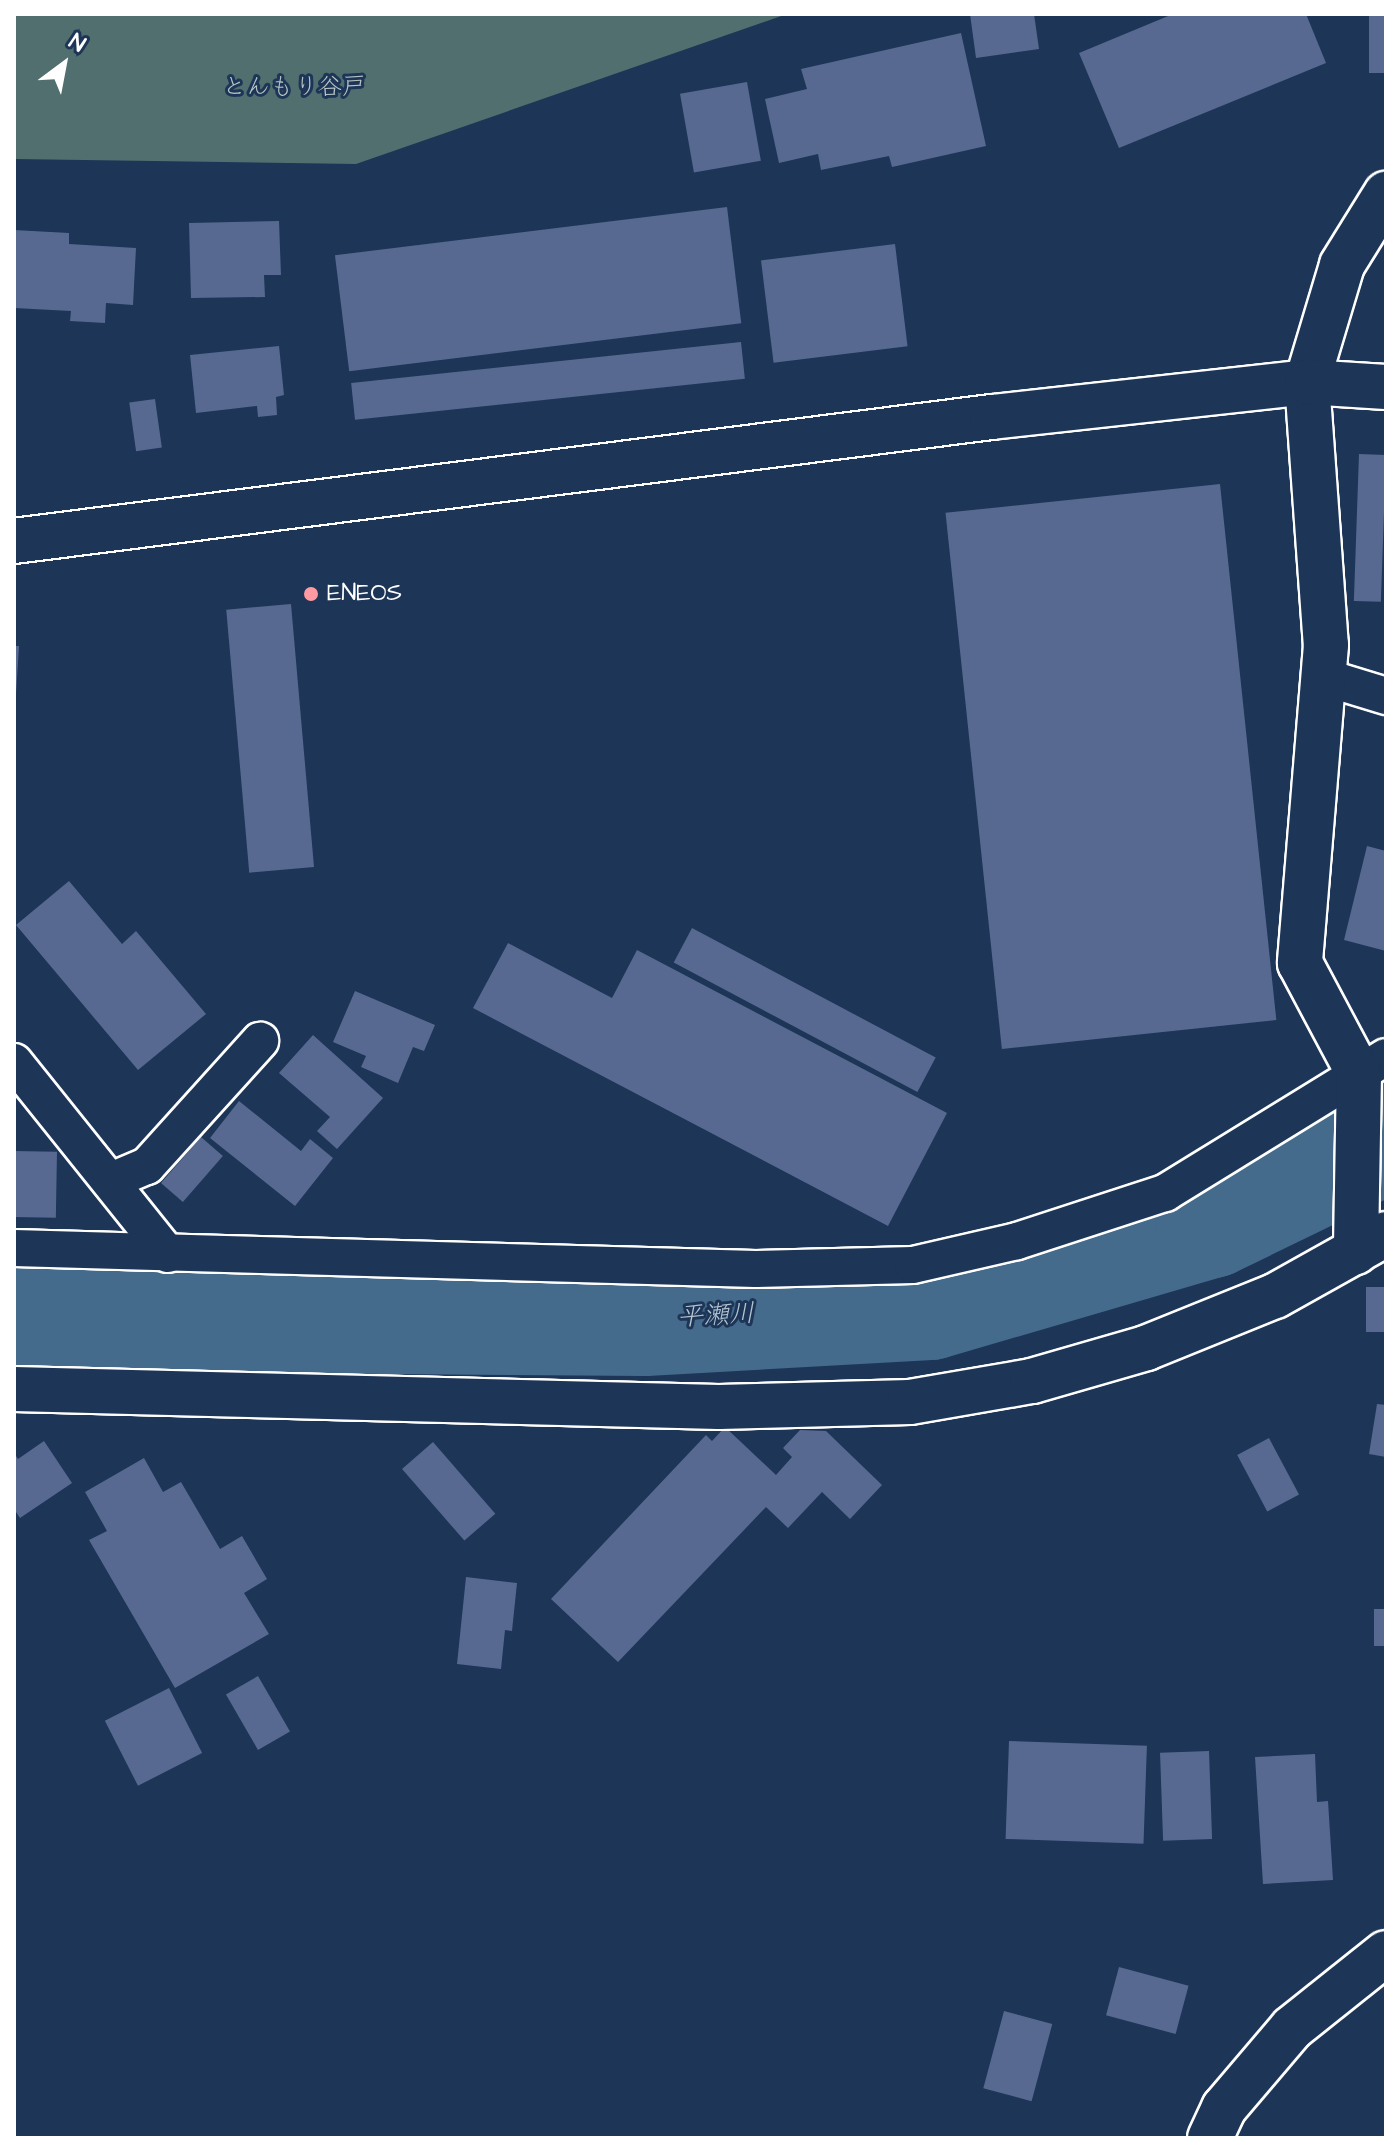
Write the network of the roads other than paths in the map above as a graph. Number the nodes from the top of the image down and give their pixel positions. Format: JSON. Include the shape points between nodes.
{"nodes":[{"id":1,"x":1386,"y":194,"type":"edge"},
{"id":2,"x":1307,"y":382,"type":"junction"},
{"id":3,"x":1386,"y":387,"type":"edge"},
{"id":4,"x":14,"y":541,"type":"edge"},
{"id":5,"x":1324,"y":677,"type":"junction"},
{"id":6,"x":1386,"y":696,"type":"edge"},
{"id":7,"x":260,"y":1041,"type":"dead end"},
{"id":8,"x":14,"y":1062,"type":"edge"},
{"id":9,"x":1368,"y":1070,"type":"edge"},
{"id":10,"x":111,"y":1181,"type":"junction"},
{"id":11,"x":1366,"y":1245,"type":"edge"},
{"id":12,"x":14,"y":1248,"type":"edge"},
{"id":13,"x":168,"y":1254,"type":"junction"},
{"id":14,"x":14,"y":1389,"type":"edge"},
{"id":15,"x":1386,"y":1953,"type":"edge"},
{"id":16,"x":1210,"y":2138,"type":"edge"}],
"edges":[{"from":1,"to":2,"type":"street","via":[[1342,265]]},
{"from":2,"to":3,"type":"street"},
{"from":2,"to":4,"type":"street"},
{"from":2,"to":5,"type":"street"},
{"from":5,"to":6,"type":"lane"},
{"from":5,"to":9,"type":"street","via":[[1300,963]]},
{"from":7,"to":10,"type":"lane","via":[[147,1166]]},
{"from":8,"to":10,"type":"lane"},
{"from":9,"to":11,"type":"street"},
{"from":9,"to":13,"type":"lane","via":[[1165,1193],[1017,1241],[913,1265],[756,1269]]},
{"from":10,"to":13,"type":"lane"},
{"from":11,"to":14,"type":"street","via":[[1275,1296],[1146,1348],[1032,1381],[910,1402],[719,1407]]},
{"from":12,"to":13,"type":"lane"},
{"from":15,"to":16,"type":"street","via":[[1292,2028],[1224,2108]]}]}
